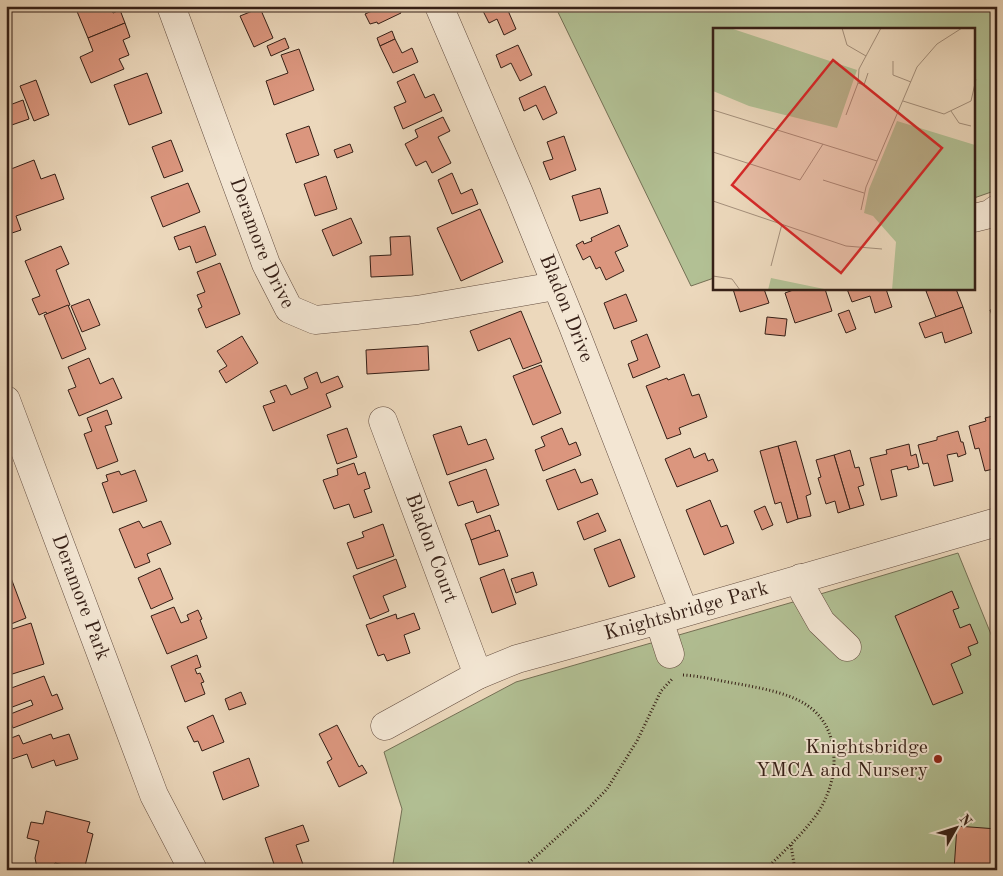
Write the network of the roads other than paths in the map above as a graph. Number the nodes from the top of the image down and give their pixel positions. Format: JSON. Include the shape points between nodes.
{"nodes":[{"id":1,"x":170,"y":6,"type":"edge"},
{"id":2,"x":439,"y":6,"type":"edge"},
{"id":3,"x":555,"y":282,"type":"junction"},
{"id":4,"x":6,"y":400,"type":"edge"},
{"id":5,"x":383,"y":421,"type":"dead end"},
{"id":6,"x":997,"y":522,"type":"edge"},
{"id":7,"x":801,"y":578,"type":"junction"},
{"id":8,"x":672,"y":616,"type":"junction"},
{"id":9,"x":847,"y":647,"type":"dead end"},
{"id":10,"x":670,"y":654,"type":"dead end"},
{"id":11,"x":478,"y":675,"type":"junction"},
{"id":12,"x":385,"y":726,"type":"dead end"},
{"id":13,"x":193,"y":870,"type":"edge"}],
"edges":[{"from":1,"to":3,"type":"street","name":"Deramore Drive","via":[[266,264],[288,308],[315,320],[417,310],[544,288]]},
{"from":2,"to":3,"type":"street","name":"Bladon Drive"},
{"from":3,"to":8,"type":"street","name":"Bladon Drive"},
{"from":4,"to":13,"type":"street","name":"Deramore Park","via":[[154,795]]},
{"from":5,"to":11,"type":"street","name":"Bladon Court"},
{"from":6,"to":7,"type":"street","name":"Knightsbridge Park"},
{"from":7,"to":8,"type":"street","name":"Knightsbridge Park"},
{"from":7,"to":9,"type":"street","via":[[804,592],[821,622]]},
{"from":8,"to":10,"type":"street","name":"Bladon Drive"},
{"from":8,"to":11,"type":"street","name":"Knightsbridge Park","via":[[517,659]]},
{"from":11,"to":12,"type":"street","name":"Knightsbridge Park"}]}
